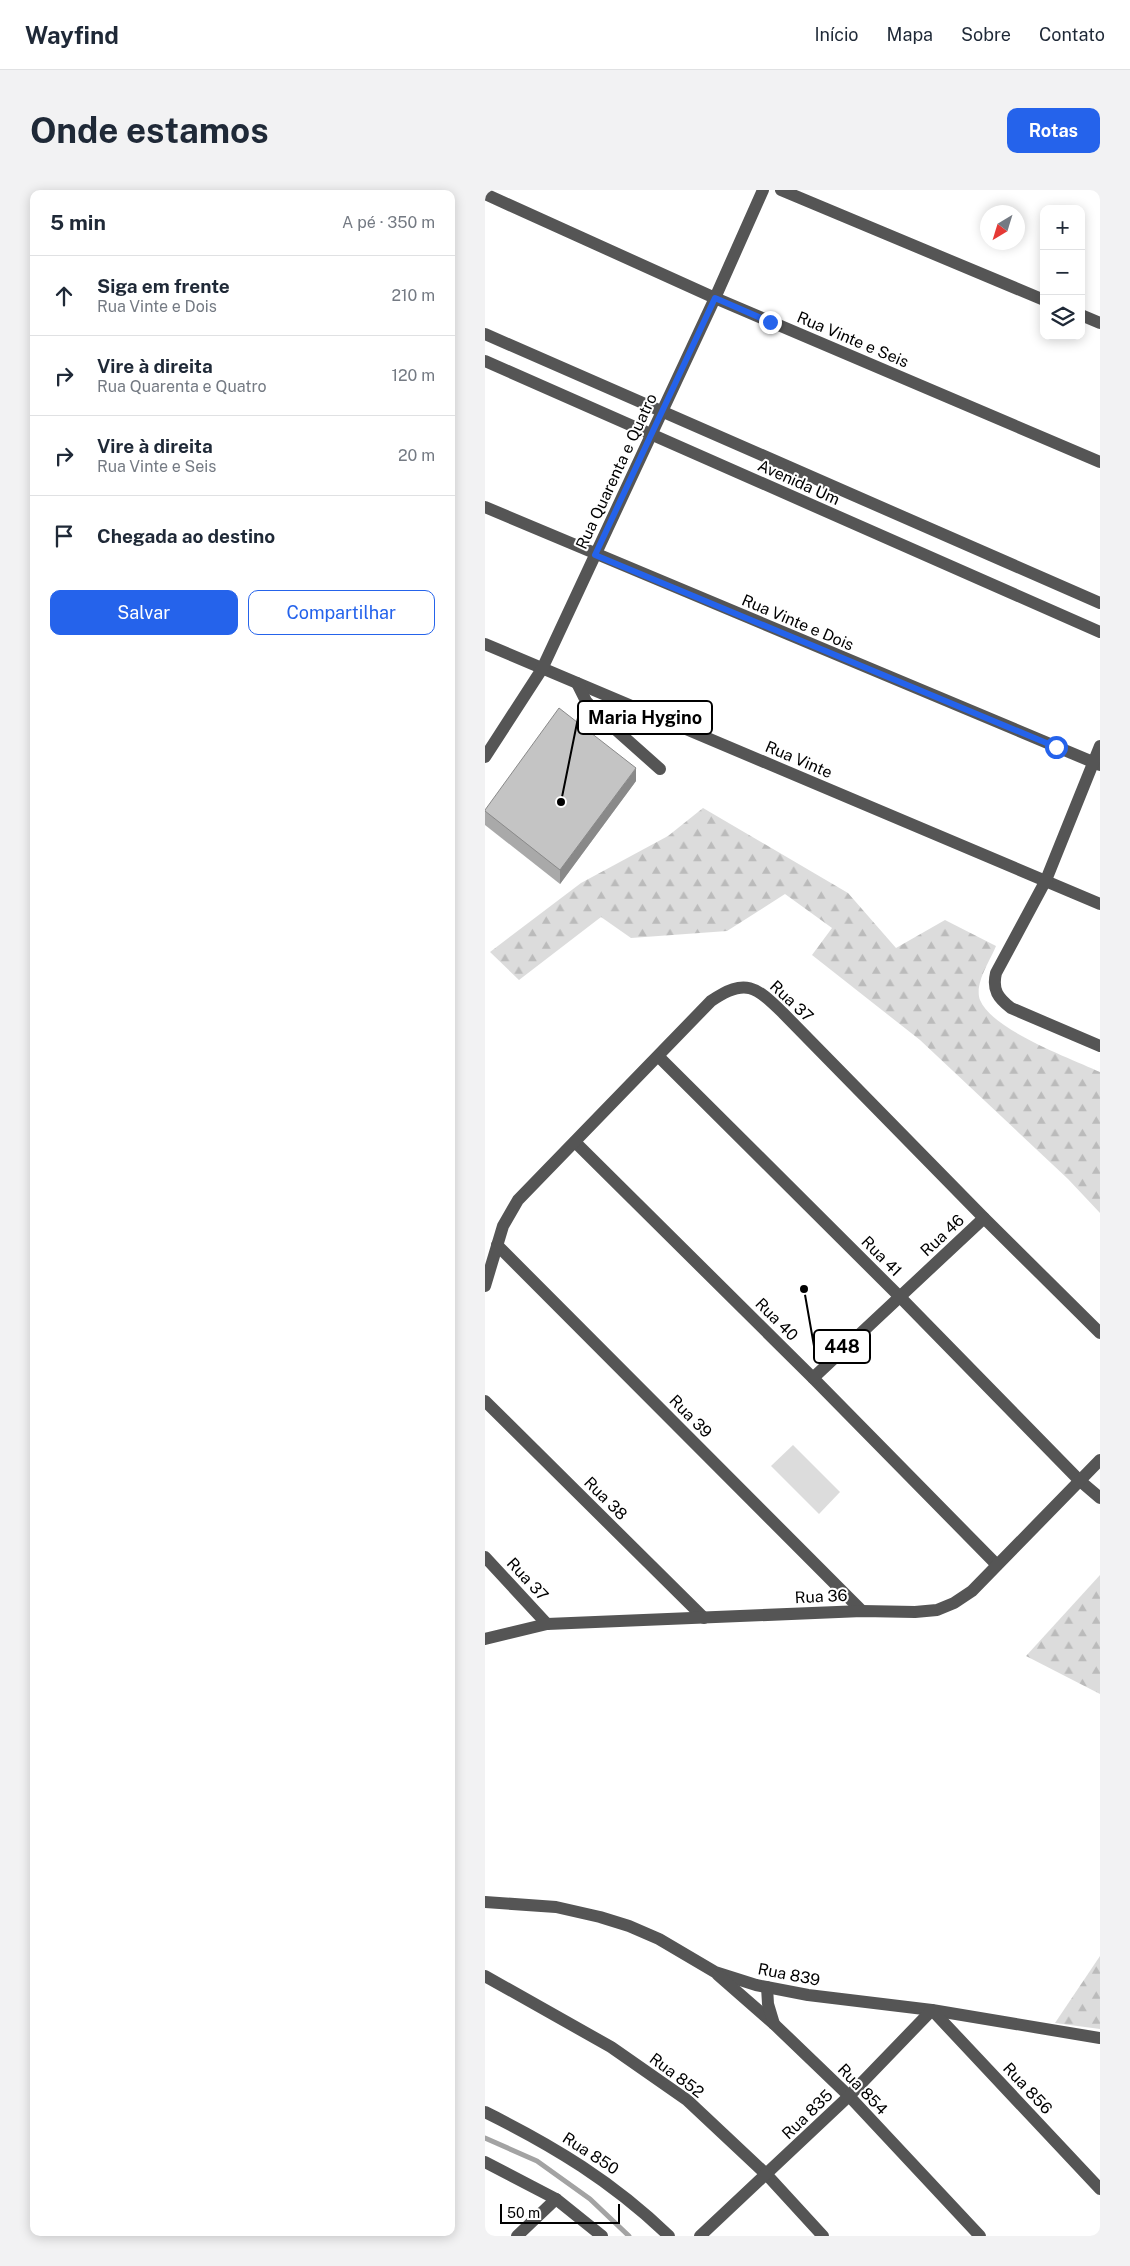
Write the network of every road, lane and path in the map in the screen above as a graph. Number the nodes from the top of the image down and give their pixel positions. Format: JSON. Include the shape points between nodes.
{"nodes":[{"id":1,"x":763,"y":190,"type":"edge"},
{"id":2,"x":781,"y":190,"type":"edge"},
{"id":3,"x":485,"y":194,"type":"edge"},
{"id":4,"x":715,"y":298,"type":"junction"},
{"id":5,"x":1040,"y":298,"type":"edge"},
{"id":6,"x":1085,"y":317,"type":"edge"},
{"id":7,"x":1100,"y":323,"type":"edge"},
{"id":8,"x":485,"y":334,"type":"edge"},
{"id":9,"x":485,"y":361,"type":"edge"},
{"id":10,"x":662,"y":412,"type":"junction"},
{"id":11,"x":651,"y":435,"type":"junction"},
{"id":12,"x":1100,"y":462,"type":"edge"},
{"id":13,"x":485,"y":507,"type":"edge"},
{"id":14,"x":595,"y":555,"type":"junction"},
{"id":15,"x":1100,"y":603,"type":"edge"},
{"id":16,"x":1100,"y":632,"type":"edge"},
{"id":17,"x":485,"y":644,"type":"edge"},
{"id":18,"x":541,"y":669,"type":"junction"},
{"id":19,"x":577,"y":683,"type":"junction"},
{"id":20,"x":1100,"y":746,"type":"edge"},
{"id":21,"x":485,"y":757,"type":"edge"},
{"id":22,"x":1097,"y":764,"type":"edge"},
{"id":23,"x":661,"y":769,"type":"dead end"},
{"id":24,"x":1046,"y":880,"type":"junction"},
{"id":25,"x":1100,"y":904,"type":"edge"},
{"id":26,"x":1100,"y":1046,"type":"edge"},
{"id":27,"x":659,"y":1056,"type":"junction"},
{"id":28,"x":575,"y":1142,"type":"junction"},
{"id":29,"x":984,"y":1218,"type":"junction"},
{"id":30,"x":497,"y":1245,"type":"junction"},
{"id":31,"x":485,"y":1286,"type":"edge"},
{"id":32,"x":900,"y":1297,"type":"junction"},
{"id":33,"x":1100,"y":1333,"type":"edge"},
{"id":34,"x":813,"y":1378,"type":"junction"},
{"id":35,"x":485,"y":1401,"type":"edge"},
{"id":36,"x":1100,"y":1460,"type":"edge"},
{"id":37,"x":1079,"y":1480,"type":"junction"},
{"id":38,"x":1100,"y":1498,"type":"edge"},
{"id":39,"x":485,"y":1557,"type":"edge"},
{"id":40,"x":997,"y":1565,"type":"junction"},
{"id":41,"x":862,"y":1611,"type":"junction"},
{"id":42,"x":704,"y":1618,"type":"junction"},
{"id":43,"x":547,"y":1624,"type":"junction"},
{"id":44,"x":485,"y":1639,"type":"edge"},
{"id":45,"x":485,"y":1902,"type":"edge"},
{"id":46,"x":715,"y":1972,"type":"junction"},
{"id":47,"x":485,"y":1976,"type":"edge"},
{"id":48,"x":767,"y":1987,"type":"junction"},
{"id":49,"x":932,"y":2010,"type":"junction"},
{"id":50,"x":774,"y":2024,"type":"junction"},
{"id":51,"x":1100,"y":2038,"type":"edge"},
{"id":52,"x":849,"y":2096,"type":"junction"},
{"id":53,"x":485,"y":2112,"type":"edge"},
{"id":54,"x":485,"y":2162,"type":"edge"},
{"id":55,"x":767,"y":2175,"type":"junction"},
{"id":56,"x":1100,"y":2189,"type":"edge"},
{"id":57,"x":556,"y":2198,"type":"junction"},
{"id":58,"x":517,"y":2236,"type":"edge"},
{"id":59,"x":602,"y":2236,"type":"edge"},
{"id":60,"x":669,"y":2236,"type":"edge"},
{"id":61,"x":700,"y":2236,"type":"edge"},
{"id":62,"x":823,"y":2236,"type":"edge"},
{"id":63,"x":980,"y":2236,"type":"edge"}],
"edges":[{"from":1,"to":4,"type":"street","name":"Rua Quarenta e Quatro"},
{"from":2,"to":5,"type":"street"},
{"from":3,"to":4,"type":"street","name":"Rua Vinte e Seis"},
{"from":4,"to":10,"type":"street","name":"Rua Quarenta e Quatro"},
{"from":4,"to":12,"type":"street","name":"Rua Vinte e Seis"},
{"from":6,"to":7,"type":"street"},
{"from":8,"to":10,"type":"street","name":"Avenida Um"},
{"from":9,"to":11,"type":"street","name":"Avenida Um"},
{"from":10,"to":11,"type":"street","name":"Rua Quarenta e Quatro"},
{"from":10,"to":15,"type":"street","name":"Avenida Um"},
{"from":11,"to":14,"type":"street","name":"Rua Quarenta e Quatro"},
{"from":11,"to":16,"type":"street","name":"Avenida Um"},
{"from":13,"to":14,"type":"street","name":"Rua Vinte e Dois"},
{"from":14,"to":18,"type":"street","name":"Rua Quarenta e Quatro"},
{"from":14,"to":22,"type":"street","name":"Rua Vinte e Dois"},
{"from":17,"to":18,"type":"street","name":"Rua Vinte"},
{"from":18,"to":19,"type":"street","name":"Rua Vinte"},
{"from":18,"to":21,"type":"street","name":"Rua Quarenta e Quatro"},
{"from":19,"to":23,"type":"street","via":[[595,712]]},
{"from":19,"to":24,"type":"street","name":"Rua Vinte"},
{"from":20,"to":22,"type":"street"},
{"from":22,"to":24,"type":"street"},
{"from":24,"to":25,"type":"street","name":"Rua Vinte"},
{"from":24,"to":26,"type":"street","via":[[996,973],[995,992],[1011,1008]]},
{"from":27,"to":28,"type":"street","name":"Rua 37"},
{"from":27,"to":29,"type":"street","name":"Rua 37","via":[[711,1001],[725,991],[749,986],[760,991]]},
{"from":27,"to":32,"type":"street","name":"Rua 41"},
{"from":28,"to":30,"type":"street","name":"Rua 37","via":[[518,1200],[503,1226]]},
{"from":28,"to":34,"type":"street","name":"Rua 40"},
{"from":29,"to":32,"type":"street","name":"Rua 46"},
{"from":29,"to":33,"type":"street","name":"Rua 37"},
{"from":30,"to":31,"type":"street","name":"Rua 37"},
{"from":30,"to":41,"type":"street","name":"Rua 39"},
{"from":32,"to":34,"type":"street","name":"Rua 46"},
{"from":32,"to":37,"type":"street","name":"Rua 41"},
{"from":34,"to":40,"type":"street","name":"Rua 40"},
{"from":35,"to":42,"type":"street","name":"Rua 38"},
{"from":36,"to":37,"type":"street","name":"Rua 36"},
{"from":37,"to":38,"type":"street","name":"Rua 41"},
{"from":37,"to":40,"type":"street","name":"Rua 36"},
{"from":39,"to":43,"type":"street","name":"Rua 37"},
{"from":40,"to":41,"type":"street","name":"Rua 36","via":[[972,1591],[937,1610]]},
{"from":41,"to":42,"type":"street","name":"Rua 36"},
{"from":42,"to":43,"type":"street","name":"Rua 36"},
{"from":43,"to":44,"type":"street","name":"Rua 36"},
{"from":45,"to":46,"type":"street","name":"Rua 839","via":[[556,1907],[600,1917],[659,1940]]},
{"from":46,"to":48,"type":"street","name":"Rua 839"},
{"from":46,"to":50,"type":"street","name":"Rua 854"},
{"from":47,"to":55,"type":"street","name":"Rua 852","via":[[611,2047],[687,2100]]},
{"from":48,"to":49,"type":"street","name":"Rua 839"},
{"from":48,"to":50,"type":"street"},
{"from":49,"to":51,"type":"street","name":"Rua 839"},
{"from":49,"to":52,"type":"street","name":"Rua 835"},
{"from":49,"to":56,"type":"street","name":"Rua 856"},
{"from":50,"to":52,"type":"street","name":"Rua 854"},
{"from":52,"to":55,"type":"street","name":"Rua 835"},
{"from":52,"to":63,"type":"street","name":"Rua 854"},
{"from":53,"to":60,"type":"street","name":"Rua 850","via":[[540,2139],[582,2165],[615,2188]]},
{"from":54,"to":57,"type":"street"},
{"from":55,"to":61,"type":"street","name":"Rua 835"},
{"from":55,"to":62,"type":"street","name":"Rua 852"},
{"from":57,"to":58,"type":"street"},
{"from":57,"to":59,"type":"street"}]}
